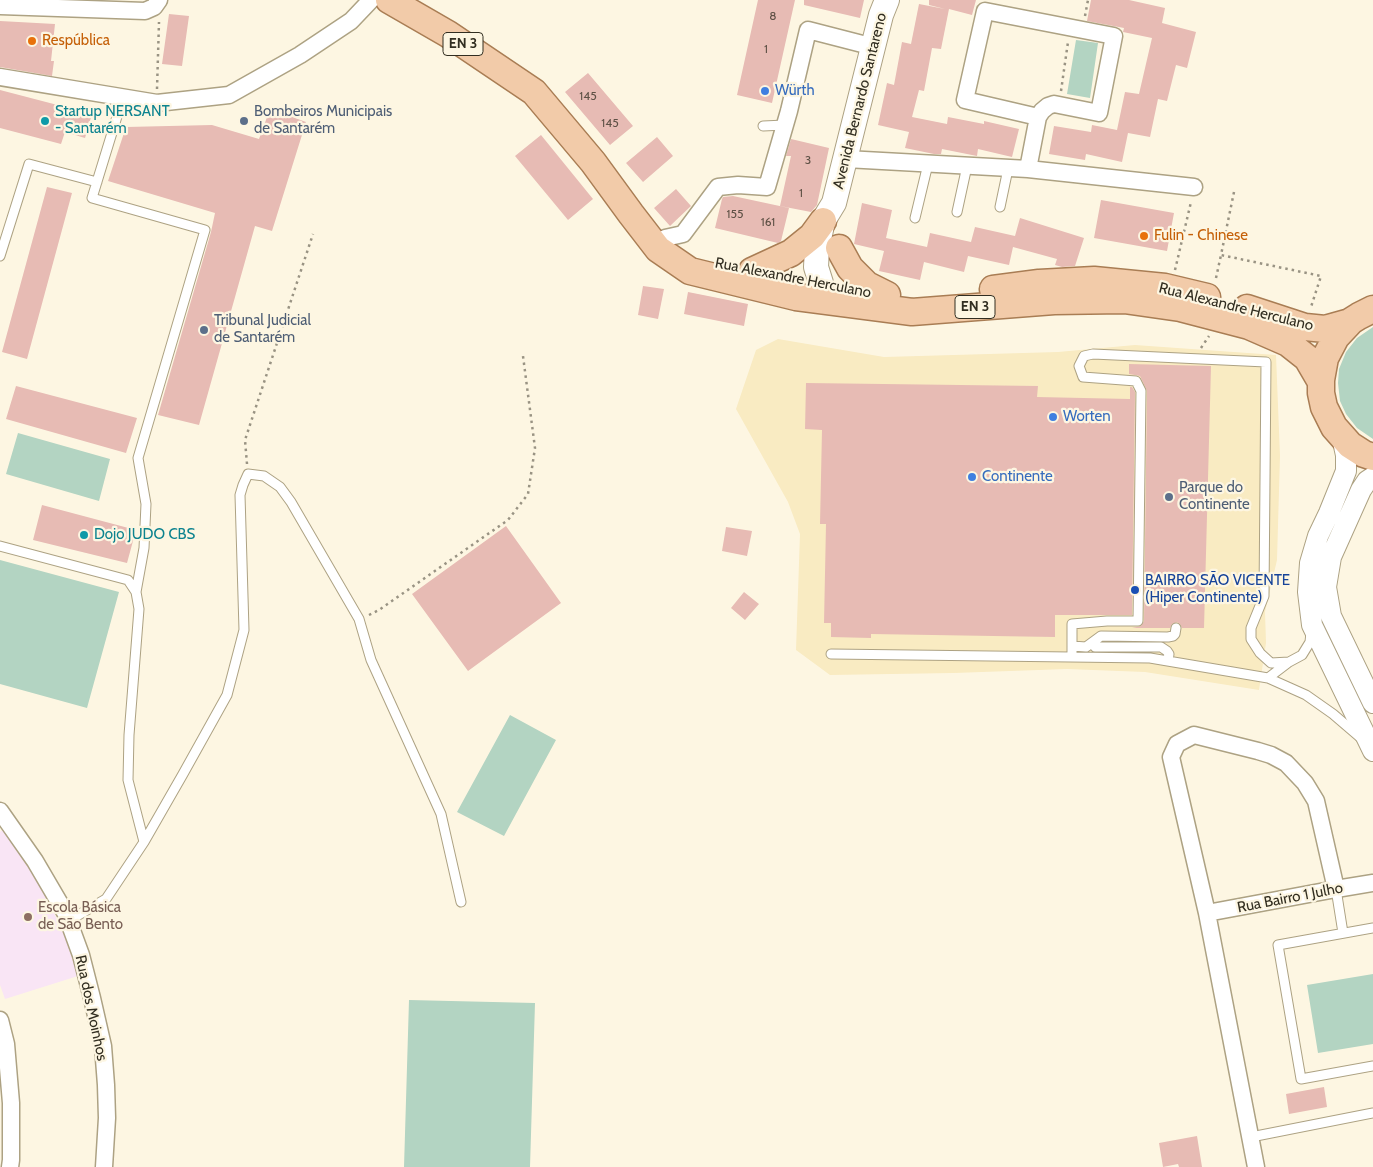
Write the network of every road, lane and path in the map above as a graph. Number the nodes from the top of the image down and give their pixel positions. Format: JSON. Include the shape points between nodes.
{"nodes":[{"id":1,"x":159,"y":0,"type":"edge"},
{"id":2,"x":370,"y":0,"type":"edge"},
{"id":3,"x":390,"y":0,"type":"edge"},
{"id":4,"x":887,"y":0,"type":"edge"},
{"id":5,"x":0,"y":6,"type":"edge"},
{"id":6,"x":159,"y":19,"type":"dead end"},
{"id":7,"x":1071,"y":28,"type":"junction"},
{"id":8,"x":874,"y":47,"type":"junction"},
{"id":9,"x":0,"y":77,"type":"edge"},
{"id":10,"x":123,"y":97,"type":"junction"},
{"id":11,"x":157,"y":103,"type":"junction"},
{"id":12,"x":1058,"y":105,"type":"junction"},
{"id":13,"x":1038,"y":117,"type":"junction"},
{"id":14,"x":785,"y":125,"type":"junction"},
{"id":15,"x":763,"y":126,"type":"dead end"},
{"id":16,"x":846,"y":159,"type":"junction"},
{"id":17,"x":928,"y":164,"type":"junction"},
{"id":18,"x":967,"y":166,"type":"junction"},
{"id":19,"x":1008,"y":169,"type":"junction"},
{"id":20,"x":1028,"y":169,"type":"junction"},
{"id":21,"x":97,"y":182,"type":"junction"},
{"id":22,"x":1194,"y":187,"type":"joint"},
{"id":23,"x":1234,"y":192,"type":"dead end"},
{"id":24,"x":1000,"y":207,"type":"dead end"},
{"id":25,"x":829,"y":212,"type":"junction"},
{"id":26,"x":957,"y":212,"type":"dead end"},
{"id":27,"x":631,"y":214,"type":"junction"},
{"id":28,"x":915,"y":218,"type":"dead end"},
{"id":29,"x":313,"y":234,"type":"dead end"},
{"id":30,"x":666,"y":238,"type":"junction"},
{"id":31,"x":839,"y":248,"type":"junction"},
{"id":32,"x":1221,"y":255,"type":"junction"},
{"id":33,"x":0,"y":256,"type":"edge"},
{"id":34,"x":752,"y":271,"type":"junction"},
{"id":35,"x":1174,"y":273,"type":"dead end"},
{"id":36,"x":1215,"y":283,"type":"dead end"},
{"id":37,"x":819,"y":292,"type":"junction"},
{"id":38,"x":887,"y":295,"type":"junction"},
{"id":39,"x":1373,"y":309,"type":"edge"},
{"id":40,"x":1222,"y":319,"type":"junction"},
{"id":41,"x":1350,"y":322,"type":"junction"},
{"id":42,"x":1305,"y":327,"type":"junction"},
{"id":43,"x":523,"y":356,"type":"dead end"},
{"id":44,"x":1193,"y":358,"type":"junction"},
{"id":45,"x":1321,"y":382,"type":"junction"},
{"id":46,"x":1342,"y":437,"type":"junction"},
{"id":47,"x":1373,"y":457,"type":"edge"},
{"id":48,"x":248,"y":474,"type":"junction"},
{"id":49,"x":1373,"y":476,"type":"edge"},
{"id":50,"x":0,"y":546,"type":"edge"},
{"id":51,"x":136,"y":592,"type":"junction"},
{"id":52,"x":358,"y":619,"type":"junction"},
{"id":53,"x":1312,"y":625,"type":"junction"},
{"id":54,"x":1176,"y":628,"type":"dead end"},
{"id":55,"x":1072,"y":646,"type":"junction"},
{"id":56,"x":1095,"y":647,"type":"dead end"},
{"id":57,"x":831,"y":654,"type":"dead end"},
{"id":58,"x":1072,"y":657,"type":"junction"},
{"id":59,"x":1168,"y":661,"type":"junction"},
{"id":60,"x":1289,"y":662,"type":"junction"},
{"id":61,"x":1268,"y":678,"type":"junction"},
{"id":62,"x":1373,"y":703,"type":"edge"},
{"id":63,"x":1372,"y":749,"type":"edge"},
{"id":64,"x":0,"y":811,"type":"edge"},
{"id":65,"x":144,"y":842,"type":"junction"},
{"id":66,"x":1373,"y":883,"type":"edge"},
{"id":67,"x":1336,"y":888,"type":"junction"},
{"id":68,"x":461,"y":902,"type":"dead end"},
{"id":69,"x":1207,"y":913,"type":"junction"},
{"id":70,"x":68,"y":921,"type":"junction"},
{"id":71,"x":1373,"y":928,"type":"edge"},
{"id":72,"x":1343,"y":933,"type":"junction"},
{"id":73,"x":0,"y":1020,"type":"edge"},
{"id":74,"x":1373,"y":1066,"type":"edge"},
{"id":75,"x":1373,"y":1113,"type":"edge"},
{"id":76,"x":1250,"y":1137,"type":"junction"},
{"id":77,"x":10,"y":1167,"type":"edge"},
{"id":78,"x":104,"y":1167,"type":"edge"},
{"id":79,"x":1256,"y":1167,"type":"edge"}],
"edges":[{"from":1,"to":5,"type":"street","via":[[145,11]]},
{"from":2,"to":11,"type":"street","via":[[351,20],[300,55],[229,95]]},
{"from":3,"to":27,"type":"main road","name":"Rua Alexandre Herculano","number":"EN 3","via":[[448,34],[534,92],[593,162]]},
{"from":4,"to":8,"type":"main road","name":"Avenida Bernardo Santareno"},
{"from":6,"to":11,"type":"path"},
{"from":7,"to":12,"type":"path"},
{"from":7,"to":12,"type":"street","via":[[1114,36],[1099,113]]},
{"from":7,"to":13,"type":"street","via":[[985,11],[965,100]]},
{"from":8,"to":14,"type":"street","via":[[808,30]]},
{"from":8,"to":16,"type":"main road","name":"Avenida Bernardo Santareno"},
{"from":9,"to":10,"type":"street"},
{"from":10,"to":11,"type":"street"},
{"from":10,"to":21,"type":"lane"},
{"from":12,"to":13,"type":"street","via":[[1048,106]]},
{"from":13,"to":20,"type":"street"},
{"from":14,"to":15,"type":"lane"},
{"from":14,"to":30,"type":"street","via":[[768,187],[718,187],[683,234]]},
{"from":16,"to":17,"type":"street"},
{"from":16,"to":25,"type":"main road","name":"Avenida Bernardo Santareno"},
{"from":17,"to":18,"type":"street"},
{"from":17,"to":28,"type":"lane"},
{"from":18,"to":19,"type":"street"},
{"from":18,"to":26,"type":"lane"},
{"from":19,"to":20,"type":"street"},
{"from":19,"to":24,"type":"lane"},
{"from":20,"to":22,"type":"street"},
{"from":21,"to":33,"type":"lane","via":[[29,164]]},
{"from":21,"to":51,"type":"lane","via":[[92,198],[205,230],[138,458],[146,504],[144,548]]},
{"from":22,"to":35,"type":"path"},
{"from":23,"to":32,"type":"path"},
{"from":25,"to":31,"type":"main road","name":"Avenida Bernardo Santareno"},
{"from":25,"to":34,"type":"main road","via":[[812,236],[791,253]]},
{"from":25,"to":37,"type":"main road","name":"Avenida Bernardo Santareno","via":[[817,248]]},
{"from":27,"to":30,"type":"main road","name":"Rua Alexandre Herculano","number":"EN 3"},
{"from":27,"to":37,"type":"main road","name":"Rua Alexandre Herculano","number":"EN 3","via":[[658,249],[690,271],[796,297]]},
{"from":29,"to":48,"type":"path","via":[[245,440]]},
{"from":30,"to":34,"type":"main road","name":"Rua Alexandre Herculano","number":"EN 3","via":[[697,259]]},
{"from":31,"to":37,"type":"main road","name":"Avenida Bernardo Santareno"},
{"from":31,"to":38,"type":"main road","via":[[850,268]]},
{"from":32,"to":36,"type":"path"},
{"from":32,"to":42,"type":"path","via":[[1321,276]]},
{"from":34,"to":37,"type":"main road","name":"Rua Alexandre Herculano","number":"EN 3"},
{"from":37,"to":38,"type":"main road","name":"Rua Alexandre Herculano","number":"EN 3"},
{"from":37,"to":40,"type":"main road","name":"Rua Alexandre Herculano","number":"EN 3","via":[[912,312],[1054,301],[1124,300],[1180,308]]},
{"from":38,"to":42,"type":"main road","name":"Rua Alexandre Herculano","number":"EN 3","via":[[924,298],[1039,283],[1094,280],[1165,287],[1238,304]]},
{"from":39,"to":41,"type":"main road","number":"EN 3"},
{"from":40,"to":44,"type":"path"},
{"from":40,"to":45,"type":"main road","name":"Rua Alexandre Herculano","number":"EN 3","via":[[1249,326],[1288,343],[1307,358]]},
{"from":41,"to":42,"type":"main road","name":"Rua Alexandre Herculano","number":"EN 3","via":[[1325,329]]},
{"from":41,"to":45,"type":"main road","number":"EN 3","via":[[1329,349]]},
{"from":43,"to":52,"type":"path","via":[[535,448],[528,494],[508,520],[379,610]]},
{"from":44,"to":55,"type":"lane","via":[[1093,354],[1084,356],[1079,366],[1083,377],[1136,381],[1141,391],[1138,621],[1072,624]]},
{"from":44,"to":60,"type":"lane","via":[[1266,362],[1264,596],[1251,628],[1251,639],[1271,664]]},
{"from":45,"to":46,"type":"main road","number":"EN 3","via":[[1326,411]]},
{"from":46,"to":47,"type":"main road","number":"EN 3"},
{"from":46,"to":53,"type":"street","via":[[1346,470],[1310,563],[1308,592]]},
{"from":48,"to":52,"type":"lane","via":[[264,476],[280,487]]},
{"from":48,"to":65,"type":"lane","via":[[240,495],[244,630],[227,695]]},
{"from":49,"to":62,"type":"street","via":[[1361,490],[1331,557],[1326,586],[1331,616]]},
{"from":50,"to":51,"type":"lane","via":[[128,580]]},
{"from":51,"to":65,"type":"lane","via":[[140,609],[128,780]]},
{"from":52,"to":68,"type":"lane","via":[[371,660],[440,814]]},
{"from":53,"to":60,"type":"lane","via":[[1310,642],[1302,655]]},
{"from":53,"to":63,"type":"street"},
{"from":54,"to":55,"type":"lane","via":[[1175,634],[1168,637],[1101,636],[1086,646]]},
{"from":55,"to":58,"type":"lane"},
{"from":56,"to":59,"type":"lane","via":[[1161,647],[1169,654]]},
{"from":57,"to":58,"type":"lane"},
{"from":58,"to":59,"type":"lane"},
{"from":59,"to":61,"type":"lane"},
{"from":60,"to":61,"type":"lane"},
{"from":61,"to":63,"type":"lane","via":[[1306,695]]},
{"from":64,"to":70,"type":"street","name":"Rua dos Moinhos","via":[[35,860]]},
{"from":65,"to":70,"type":"lane","via":[[106,899]]},
{"from":66,"to":67,"type":"street","name":"Rua Bairro 1 Julho"},
{"from":67,"to":69,"type":"street","name":"Rua Bairro 1 Julho"},
{"from":67,"to":69,"type":"street","via":[[1316,801],[1305,783],[1286,763],[1271,756],[1194,735],[1177,744],[1171,757]]},
{"from":67,"to":72,"type":"lane"},
{"from":69,"to":76,"type":"street"},
{"from":70,"to":78,"type":"street","name":"Rua dos Moinhos","via":[[81,955],[103,1046],[107,1118]]},
{"from":71,"to":72,"type":"lane"},
{"from":72,"to":74,"type":"lane","via":[[1278,945],[1301,1079]]},
{"from":73,"to":77,"type":"street","via":[[6,1044],[11,1103]]},
{"from":75,"to":76,"type":"lane"},
{"from":76,"to":79,"type":"street"}]}
